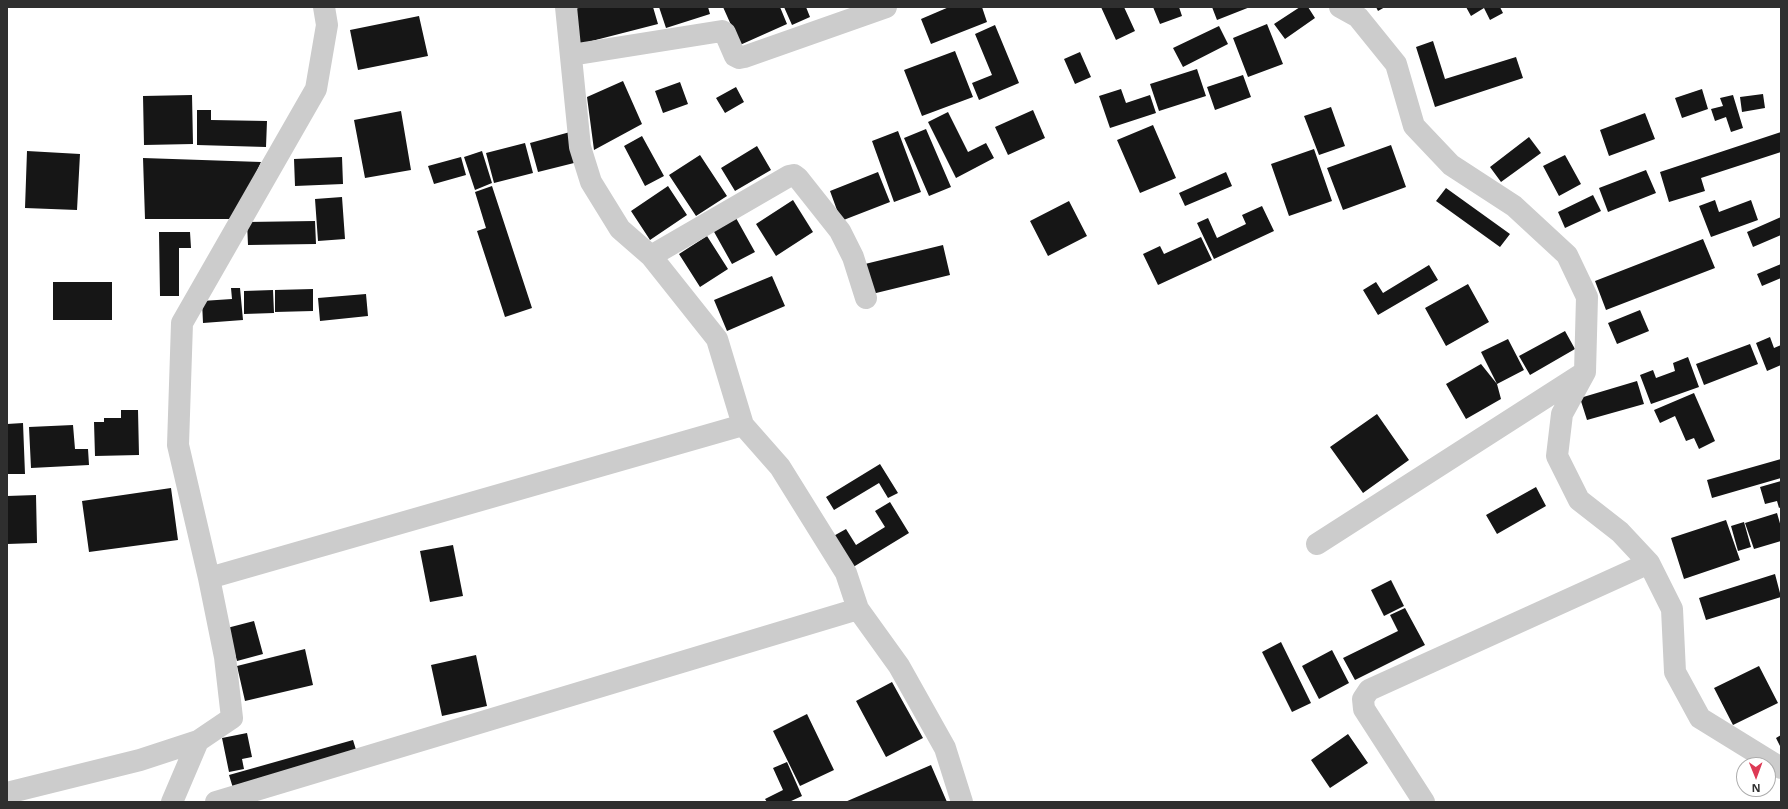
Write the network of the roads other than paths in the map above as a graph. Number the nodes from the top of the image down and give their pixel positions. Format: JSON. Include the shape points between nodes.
{"nodes":[{"id":1,"x":324,"y":7,"type":"edge"},
{"id":2,"x":566,"y":7,"type":"edge"},
{"id":3,"x":886,"y":7,"type":"edge"},
{"id":4,"x":1340,"y":7,"type":"edge"},
{"id":5,"x":571,"y":55,"type":"junction"},
{"id":6,"x":651,"y":256,"type":"junction"},
{"id":7,"x":866,"y":298,"type":"dead end"},
{"id":8,"x":1585,"y":372,"type":"junction"},
{"id":9,"x":743,"y":425,"type":"junction"},
{"id":10,"x":1317,"y":544,"type":"dead end"},
{"id":11,"x":1649,"y":563,"type":"junction"},
{"id":12,"x":209,"y":578,"type":"junction"},
{"id":13,"x":858,"y":609,"type":"junction"},
{"id":14,"x":198,"y":741,"type":"junction"},
{"id":15,"x":1781,"y":768,"type":"edge"},
{"id":16,"x":7,"y":793,"type":"edge"},
{"id":17,"x":172,"y":802,"type":"edge"},
{"id":18,"x":216,"y":802,"type":"edge"},
{"id":19,"x":962,"y":802,"type":"edge"},
{"id":20,"x":1424,"y":802,"type":"edge"}],
"edges":[{"from":1,"to":12,"type":"street","via":[[327,25],[316,89],[182,323],[178,445]]},
{"from":2,"to":5,"type":"street"},
{"from":3,"to":5,"type":"street","via":[[739,58],[735,56],[722,31]]},
{"from":4,"to":8,"type":"street","via":[[1358,17],[1396,64],[1414,126],[1451,165],[1514,206],[1567,255],[1587,297]]},
{"from":5,"to":6,"type":"street","via":[[580,147],[591,182],[620,229]]},
{"from":6,"to":7,"type":"street","via":[[794,175],[840,230],[854,257]]},
{"from":6,"to":9,"type":"street","via":[[717,339]]},
{"from":8,"to":10,"type":"street"},
{"from":8,"to":11,"type":"street","via":[[1562,414],[1557,456],[1579,500],[1620,532]]},
{"from":9,"to":12,"type":"street"},
{"from":9,"to":13,"type":"street","via":[[780,467],[846,573]]},
{"from":11,"to":15,"type":"street","via":[[1672,609],[1675,672],[1700,718]]},
{"from":11,"to":20,"type":"street","via":[[1369,690],[1363,699],[1364,709]]},
{"from":12,"to":14,"type":"street","via":[[225,657],[232,718]]},
{"from":13,"to":18,"type":"street"},
{"from":13,"to":19,"type":"street","via":[[899,666],[945,748]]},
{"from":14,"to":16,"type":"street","via":[[140,760]]},
{"from":14,"to":17,"type":"street"}]}
